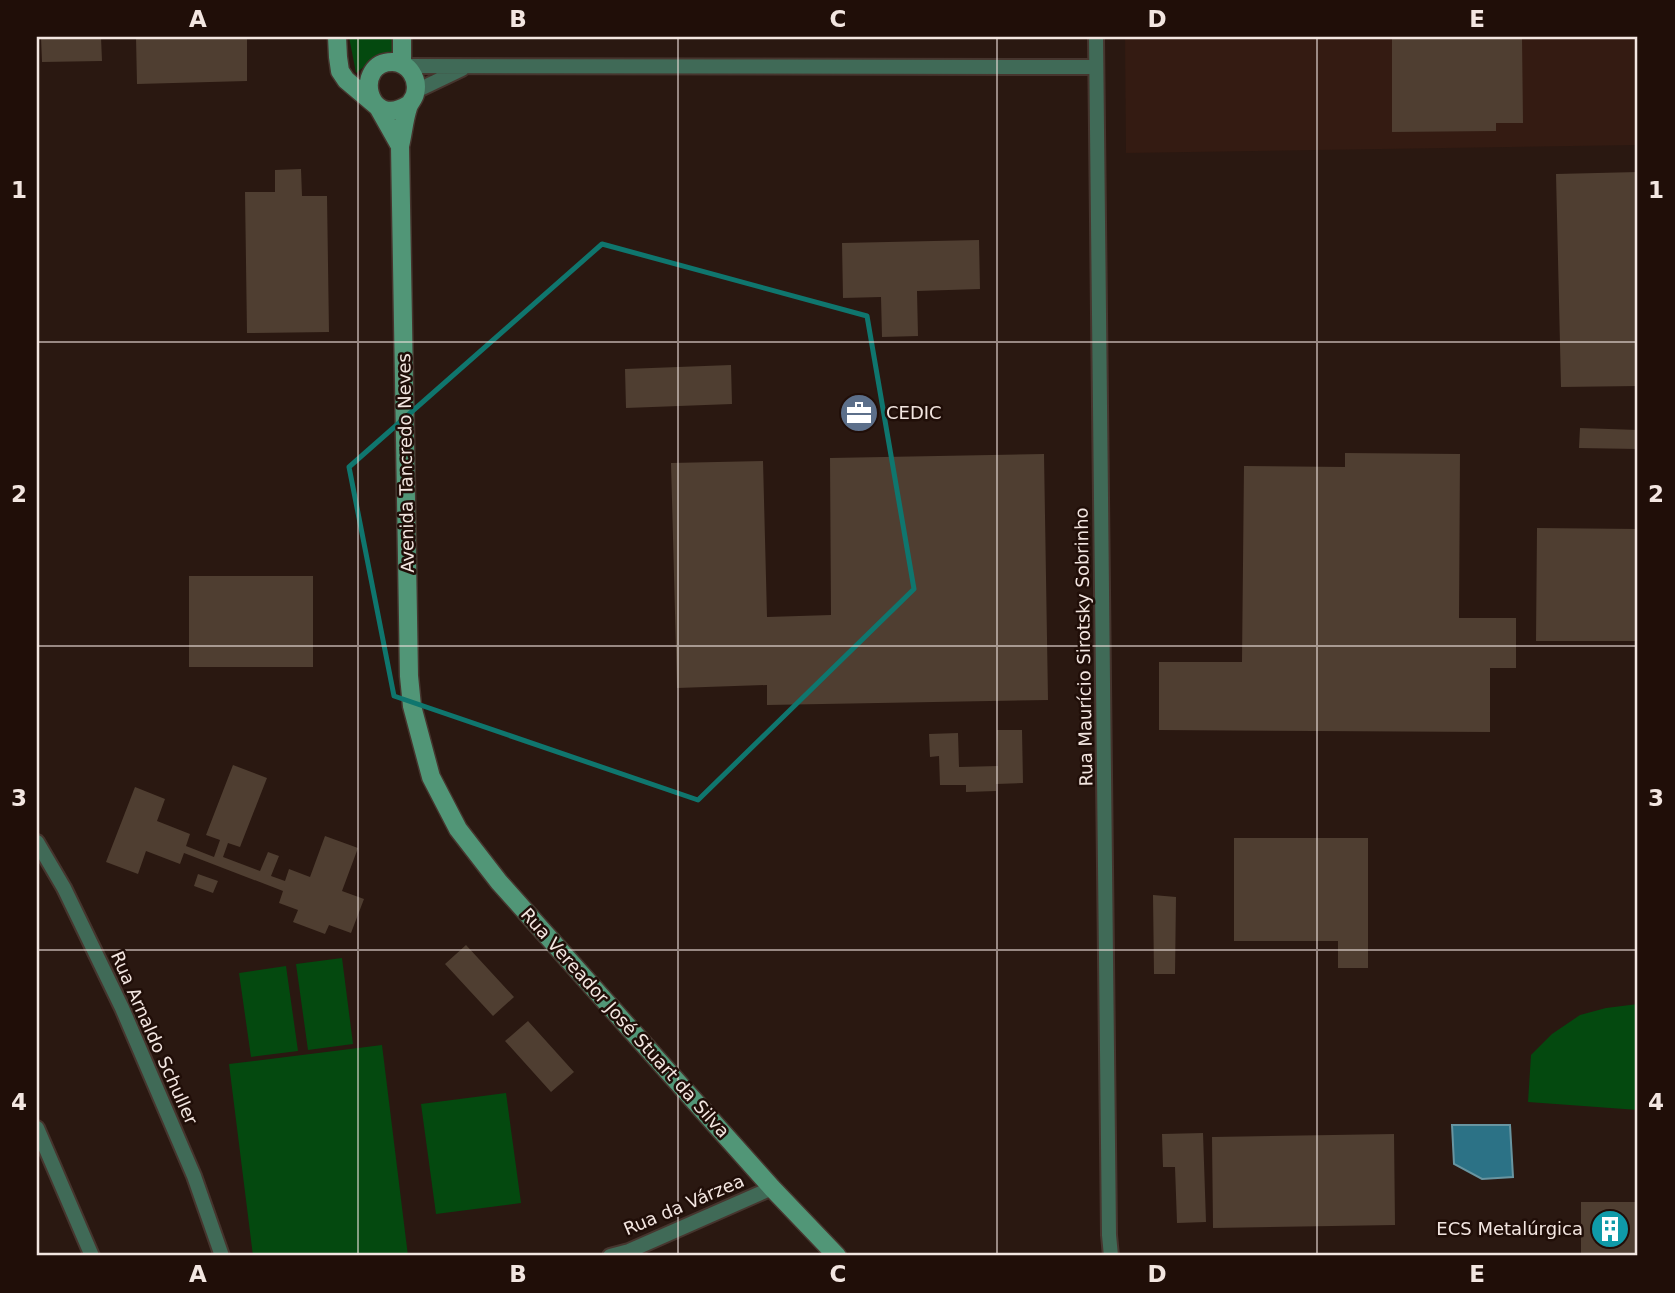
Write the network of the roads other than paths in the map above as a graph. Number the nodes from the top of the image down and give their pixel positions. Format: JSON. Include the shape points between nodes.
{"nodes":[{"id":1,"x":337,"y":37,"type":"edge"},
{"id":2,"x":402,"y":37,"type":"edge"},
{"id":3,"x":1097,"y":37,"type":"edge"},
{"id":4,"x":403,"y":65,"type":"junction"},
{"id":5,"x":466,"y":67,"type":"junction"},
{"id":6,"x":1096,"y":67,"type":"junction"},
{"id":7,"x":412,"y":98,"type":"junction"},
{"id":8,"x":378,"y":107,"type":"junction"},
{"id":9,"x":401,"y":146,"type":"junction"},
{"id":10,"x":431,"y":777,"type":"joint"},
{"id":11,"x":37,"y":842,"type":"edge"},
{"id":12,"x":37,"y":1128,"type":"edge"},
{"id":13,"x":772,"y":1188,"type":"junction"},
{"id":14,"x":631,"y":1253,"type":"edge"},
{"id":15,"x":92,"y":1256,"type":"edge"},
{"id":16,"x":222,"y":1256,"type":"edge"},
{"id":17,"x":610,"y":1256,"type":"edge"},
{"id":18,"x":837,"y":1256,"type":"edge"},
{"id":19,"x":1111,"y":1256,"type":"edge"}],
"edges":[{"from":1,"to":8,"type":"main road","name":"Avenida Tancredo Neves","via":[[340,71]]},
{"from":2,"to":4,"type":"main road"},
{"from":3,"to":6,"type":"street","name":"Rua Maurício Sirotsky Sobrinho"},
{"from":4,"to":5,"type":"street"},
{"from":4,"to":7,"type":"main road","via":[[416,82]]},
{"from":4,"to":8,"type":"main road","via":[[379,66],[369,79],[369,94]]},
{"from":5,"to":6,"type":"street"},
{"from":5,"to":7,"type":"street"},
{"from":6,"to":19,"type":"street","name":"Rua Maurício Sirotsky Sobrinho"},
{"from":7,"to":8,"type":"main road","via":[[402,109]]},
{"from":7,"to":9,"type":"main road","name":"Avenida Tancredo Neves"},
{"from":8,"to":9,"type":"main road","name":"Avenida Tancredo Neves"},
{"from":9,"to":10,"type":"main road","name":"Avenida Tancredo Neves","via":[[409,676]]},
{"from":10,"to":13,"type":"main road","name":"Rua Vereador José Stuart da Silva","via":[[458,829],[499,881]]},
{"from":11,"to":16,"type":"street","name":"Rua Arnaldo Schuller","via":[[122,1008],[194,1176]]},
{"from":12,"to":15,"type":"street"},
{"from":13,"to":14,"type":"street","name":"Rua da Várzea"},
{"from":13,"to":18,"type":"main road","name":"Rua Vereador José Stuart da Silva"},
{"from":14,"to":17,"type":"street","name":"Rua da Várzea"}]}
